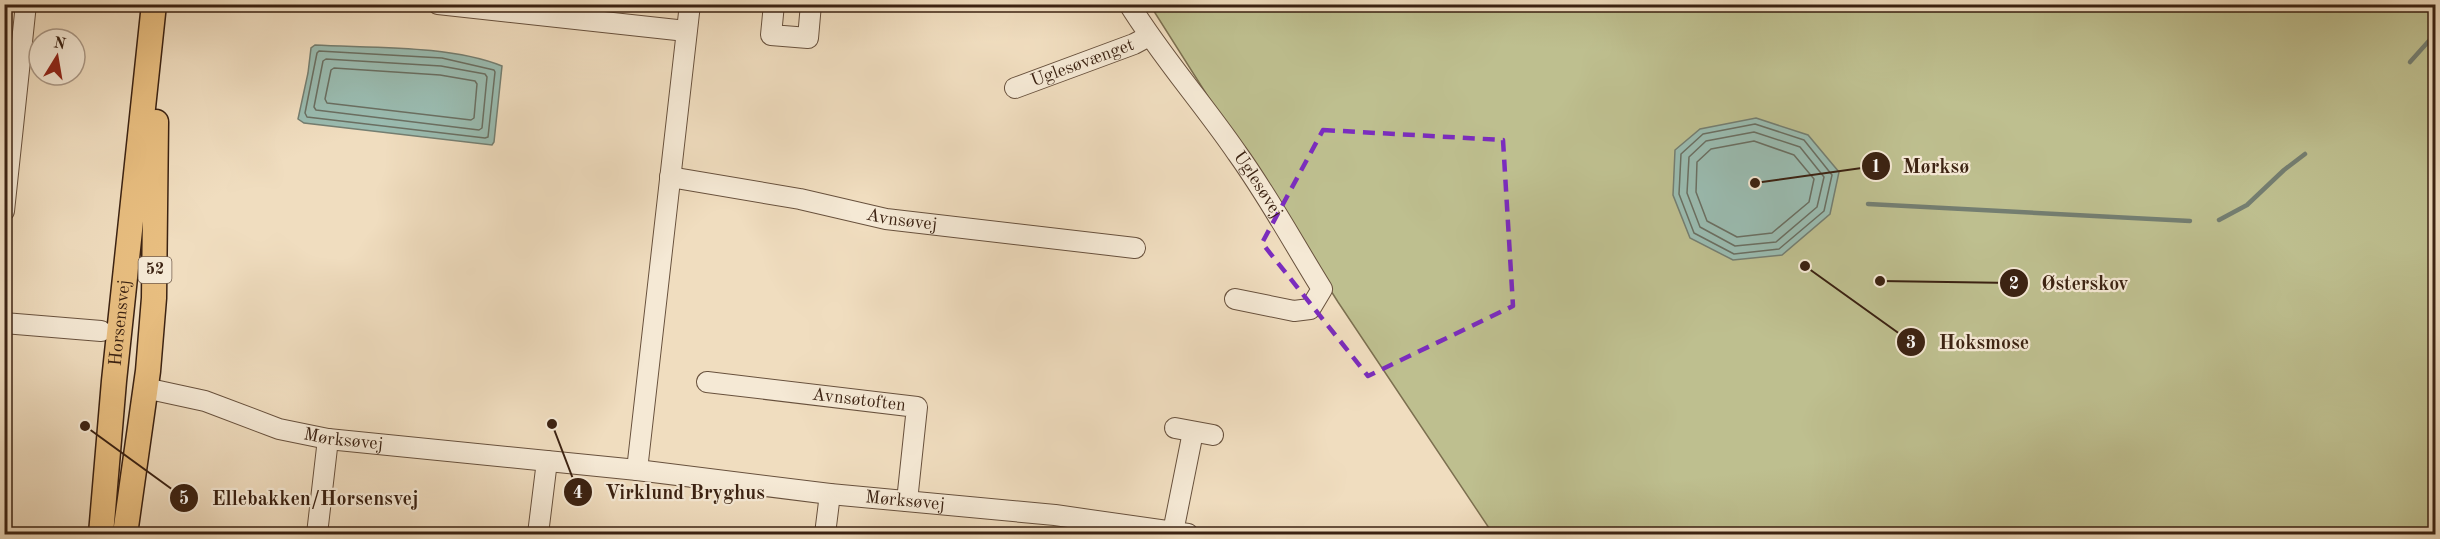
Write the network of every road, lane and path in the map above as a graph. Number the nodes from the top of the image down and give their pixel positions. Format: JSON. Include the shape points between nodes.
{"nodes":[{"id":1,"x":26,"y":4,"type":"edge"},
{"id":2,"x":154,"y":4,"type":"edge"},
{"id":3,"x":165,"y":4,"type":"edge"},
{"id":4,"x":438,"y":4,"type":"edge"},
{"id":5,"x":690,"y":4,"type":"edge"},
{"id":6,"x":774,"y":4,"type":"edge"},
{"id":7,"x":811,"y":4,"type":"edge"},
{"id":8,"x":1129,"y":4,"type":"edge"},
{"id":9,"x":686,"y":31,"type":"junction"},
{"id":10,"x":1149,"y":36,"type":"junction"},
{"id":11,"x":1015,"y":88,"type":"dead end"},
{"id":12,"x":10,"y":99,"type":"edge"},
{"id":13,"x":670,"y":177,"type":"junction"},
{"id":14,"x":4,"y":211,"type":"edge"},
{"id":15,"x":129,"y":244,"type":"junction"},
{"id":16,"x":1135,"y":248,"type":"dead end"},
{"id":17,"x":1235,"y":299,"type":"dead end"},
{"id":18,"x":4,"y":323,"type":"edge"},
{"id":19,"x":101,"y":332,"type":"joint"},
{"id":20,"x":707,"y":382,"type":"dead end"},
{"id":21,"x":146,"y":388,"type":"junction"},
{"id":22,"x":1213,"y":435,"type":"dead end"},
{"id":23,"x":328,"y":439,"type":"junction"},
{"id":24,"x":547,"y":461,"type":"junction"},
{"id":25,"x":637,"y":470,"type":"junction"},
{"id":26,"x":830,"y":494,"type":"junction"},
{"id":27,"x":907,"y":501,"type":"junction"},
{"id":28,"x":104,"y":503,"type":"junction"},
{"id":29,"x":1181,"y":533,"type":"edge"},
{"id":30,"x":101,"y":534,"type":"edge"},
{"id":31,"x":125,"y":534,"type":"edge"},
{"id":32,"x":317,"y":534,"type":"edge"},
{"id":33,"x":538,"y":534,"type":"edge"},
{"id":34,"x":825,"y":534,"type":"edge"}],
"edges":[{"from":1,"to":12,"type":"street"},
{"from":2,"to":15,"type":"main road","name":"Horsensvej","number":"52"},
{"from":3,"to":21,"type":"main road","name":"Horsensvej","number":"52","via":[[155,136],[154,298]]},
{"from":4,"to":9,"type":"street"},
{"from":5,"to":9,"type":"street"},
{"from":6,"to":7,"type":"street","via":[[771,35],[808,38]]},
{"from":8,"to":10,"type":"street","name":"Uglesøvej"},
{"from":9,"to":13,"type":"street"},
{"from":10,"to":11,"type":"street","name":"Uglesøvænget"},
{"from":10,"to":17,"type":"street","name":"Uglesøvej","via":[[1238,154],[1322,289],[1310,309],[1294,311]]},
{"from":12,"to":14,"type":"street"},
{"from":13,"to":16,"type":"street","name":"Avnsøvej","via":[[800,199],[886,219]]},
{"from":13,"to":25,"type":"street"},
{"from":15,"to":19,"type":"main road","number":"52","via":[[112,313]]},
{"from":15,"to":21,"type":"main road","number":"52","via":[[134,271],[134,349]]},
{"from":15,"to":28,"type":"main road","name":"Horsensvej","number":"52"},
{"from":18,"to":19,"type":"street"},
{"from":20,"to":27,"type":"street","name":"Avnsøtoften","via":[[917,407]]},
{"from":21,"to":23,"type":"street","name":"Mørksøvej","via":[[205,401],[279,429]]},
{"from":21,"to":28,"type":"main road","number":"52","via":[[134,396],[125,420]]},
{"from":21,"to":31,"type":"main road","name":"Horsensvej","number":"52"},
{"from":22,"to":29,"type":"street","name":"Mørksøvej","via":[[1184,430]]},
{"from":23,"to":24,"type":"street","name":"Mørksøvej"},
{"from":23,"to":32,"type":"street"},
{"from":24,"to":25,"type":"street","name":"Mørksøvej"},
{"from":24,"to":33,"type":"street"},
{"from":25,"to":26,"type":"street","name":"Mørksøvej"},
{"from":26,"to":27,"type":"street","name":"Mørksøvej"},
{"from":26,"to":34,"type":"street"},
{"from":27,"to":29,"type":"street","name":"Mørksøvej","via":[[1055,515]]},
{"from":28,"to":30,"type":"main road","name":"Horsensvej","number":"52"}]}
